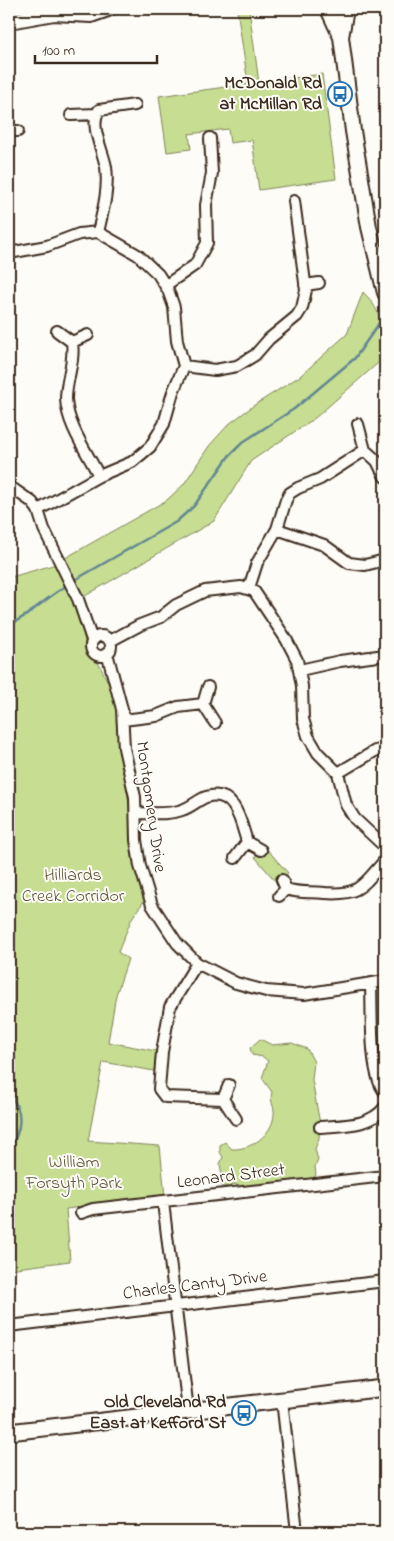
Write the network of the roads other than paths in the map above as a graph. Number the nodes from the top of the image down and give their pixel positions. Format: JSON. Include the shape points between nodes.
{"nodes":[{"id":1,"x":108,"y":9,"type":"edge"},
{"id":2,"x":328,"y":9,"type":"edge"},
{"id":3,"x":346,"y":9,"type":"edge"},
{"id":4,"x":9,"y":21,"type":"edge"},
{"id":5,"x":341,"y":37,"type":"junction"},
{"id":6,"x":135,"y":105,"type":"dead end"},
{"id":7,"x":96,"y":114,"type":"junction"},
{"id":8,"x":72,"y":115,"type":"dead end"},
{"id":9,"x":210,"y":138,"type":"dead end"},
{"id":10,"x":294,"y":200,"type":"dead end"},
{"id":11,"x":308,"y":214,"type":"dead end"},
{"id":12,"x":296,"y":215,"type":"junction"},
{"id":13,"x":98,"y":232,"type":"junction"},
{"id":14,"x":9,"y":253,"type":"edge"},
{"id":15,"x":319,"y":283,"type":"dead end"},
{"id":16,"x":166,"y":285,"type":"junction"},
{"id":17,"x":306,"y":285,"type":"junction"},
{"id":18,"x":385,"y":291,"type":"edge"},
{"id":19,"x":57,"y":331,"type":"dead end"},
{"id":20,"x":88,"y":335,"type":"dead end"},
{"id":21,"x":72,"y":342,"type":"junction"},
{"id":22,"x":184,"y":366,"type":"junction"},
{"id":23,"x":358,"y":424,"type":"dead end"},
{"id":24,"x":365,"y":450,"type":"junction"},
{"id":25,"x":99,"y":476,"type":"junction"},
{"id":26,"x":385,"y":477,"type":"edge"},
{"id":27,"x":9,"y":486,"type":"edge"},
{"id":28,"x":38,"y":510,"type":"junction"},
{"id":29,"x":277,"y":529,"type":"junction"},
{"id":30,"x":385,"y":560,"type":"edge"},
{"id":31,"x":249,"y":588,"type":"junction"},
{"id":32,"x":101,"y":639,"type":"junction"},
{"id":33,"x":104,"y":655,"type":"junction"},
{"id":34,"x":385,"y":655,"type":"edge"},
{"id":35,"x":300,"y":670,"type":"junction"},
{"id":36,"x":208,"y":686,"type":"dead end"},
{"id":37,"x":203,"y":704,"type":"junction"},
{"id":38,"x":123,"y":720,"type":"junction"},
{"id":39,"x":215,"y":723,"type":"dead end"},
{"id":40,"x":385,"y":748,"type":"edge"},
{"id":41,"x":338,"y":773,"type":"junction"},
{"id":42,"x":136,"y":813,"type":"junction"},
{"id":43,"x":247,"y":842,"type":"junction"},
{"id":44,"x":385,"y":847,"type":"edge"},
{"id":45,"x":260,"y":850,"type":"dead end"},
{"id":46,"x":235,"y":858,"type":"dead end"},
{"id":47,"x":385,"y":860,"type":"edge"},
{"id":48,"x":282,"y":888,"type":"dead end"},
{"id":49,"x":197,"y":964,"type":"junction"},
{"id":50,"x":385,"y":981,"type":"edge"},
{"id":51,"x":371,"y":983,"type":"junction"},
{"id":52,"x":229,"y":1084,"type":"dead end"},
{"id":53,"x":385,"y":1092,"type":"edge"},
{"id":54,"x":223,"y":1100,"type":"junction"},
{"id":55,"x":385,"y":1107,"type":"edge"},
{"id":56,"x":236,"y":1119,"type":"dead end"},
{"id":57,"x":320,"y":1127,"type":"dead end"},
{"id":58,"x":385,"y":1176,"type":"edge"},
{"id":59,"x":163,"y":1202,"type":"junction"},
{"id":60,"x":81,"y":1213,"type":"dead end"},
{"id":61,"x":385,"y":1281,"type":"edge"},
{"id":62,"x":175,"y":1304,"type":"junction"},
{"id":63,"x":9,"y":1326,"type":"edge"},
{"id":64,"x":385,"y":1388,"type":"edge"},
{"id":65,"x":282,"y":1400,"type":"junction"},
{"id":66,"x":188,"y":1410,"type":"junction"},
{"id":67,"x":9,"y":1432,"type":"edge"},
{"id":68,"x":297,"y":1532,"type":"edge"}],
"edges":[{"from":1,"to":4,"type":"main road","via":[[91,15],[54,13]]},
{"from":2,"to":5,"type":"main road"},
{"from":3,"to":5,"type":"main road"},
{"from":5,"to":18,"type":"main road","via":[[359,172]]},
{"from":6,"to":7,"type":"street","via":[[99,110]]},
{"from":7,"to":8,"type":"street"},
{"from":7,"to":13,"type":"street","via":[[97,135],[107,176]]},
{"from":9,"to":16,"type":"street","via":[[212,173],[206,205],[207,243],[195,265]]},
{"from":10,"to":12,"type":"street"},
{"from":11,"to":12,"type":"street"},
{"from":12,"to":17,"type":"street"},
{"from":13,"to":14,"type":"street"},
{"from":13,"to":16,"type":"street","via":[[145,260]]},
{"from":15,"to":17,"type":"street"},
{"from":16,"to":22,"type":"street","via":[[174,307],[177,341]]},
{"from":17,"to":22,"type":"street","via":[[304,301],[297,316],[246,362],[215,370]]},
{"from":19,"to":21,"type":"street"},
{"from":20,"to":21,"type":"street"},
{"from":21,"to":25,"type":"street","via":[[73,362],[66,397],[68,417]]},
{"from":22,"to":25,"type":"street","via":[[164,424],[150,447],[132,462]]},
{"from":23,"to":24,"type":"street"},
{"from":24,"to":26,"type":"street","via":[[377,461]]},
{"from":24,"to":29,"type":"street","via":[[320,479],[290,493]]},
{"from":25,"to":28,"type":"street"},
{"from":27,"to":28,"type":"street"},
{"from":28,"to":32,"type":"street","via":[[86,620]]},
{"from":29,"to":30,"type":"street","via":[[324,545],[348,563],[365,565]]},
{"from":29,"to":31,"type":"street","via":[[257,563]]},
{"from":31,"to":32,"type":"street","via":[[215,589],[196,595],[176,605],[161,618]]},
{"from":31,"to":35,"type":"street","via":[[258,595],[286,638]]},
{"from":32,"to":33,"type":"street","via":[[111,646]]},
{"from":32,"to":33,"type":"street","via":[[91,649]]},
{"from":33,"to":38,"type":"street","name":"Montgomery Drive","via":[[115,683]]},
{"from":34,"to":35,"type":"street"},
{"from":35,"to":41,"type":"street","via":[[305,728],[318,753]]},
{"from":36,"to":37,"type":"street"},
{"from":37,"to":38,"type":"street","via":[[178,707],[156,716]]},
{"from":37,"to":39,"type":"street"},
{"from":38,"to":42,"type":"street","name":"Montgomery Drive","via":[[124,754]]},
{"from":40,"to":41,"type":"street"},
{"from":41,"to":44,"type":"street","via":[[350,812]]},
{"from":42,"to":43,"type":"street","via":[[172,812],[204,798],[222,797],[235,806]]},
{"from":42,"to":49,"type":"street","name":"Montgomery Drive","via":[[140,866],[152,905],[169,933]]},
{"from":43,"to":45,"type":"street"},
{"from":43,"to":46,"type":"street"},
{"from":47,"to":48,"type":"street","via":[[363,885],[349,893],[301,894]]},
{"from":49,"to":51,"type":"street","name":"Montgomery Drive","via":[[243,985],[278,994],[304,994]]},
{"from":49,"to":54,"type":"street","via":[[170,1007],[159,1089],[165,1097],[174,1099]]},
{"from":50,"to":51,"type":"street","name":"Montgomery Drive"},
{"from":51,"to":53,"type":"street","via":[[372,1037],[378,1081]]},
{"from":52,"to":54,"type":"street"},
{"from":54,"to":56,"type":"street"},
{"from":55,"to":57,"type":"street","via":[[380,1115],[366,1122]]},
{"from":58,"to":59,"type":"street","name":"Leonard Street"},
{"from":59,"to":60,"type":"street","name":"Leonard Street"},
{"from":59,"to":62,"type":"street"},
{"from":61,"to":62,"type":"street","name":"Charles Canty Drive"},
{"from":62,"to":63,"type":"street","name":"Charles Canty Drive"},
{"from":62,"to":66,"type":"street"},
{"from":64,"to":65,"type":"main road"},
{"from":65,"to":66,"type":"main road"},
{"from":65,"to":68,"type":"street"},
{"from":66,"to":67,"type":"main road"}]}
